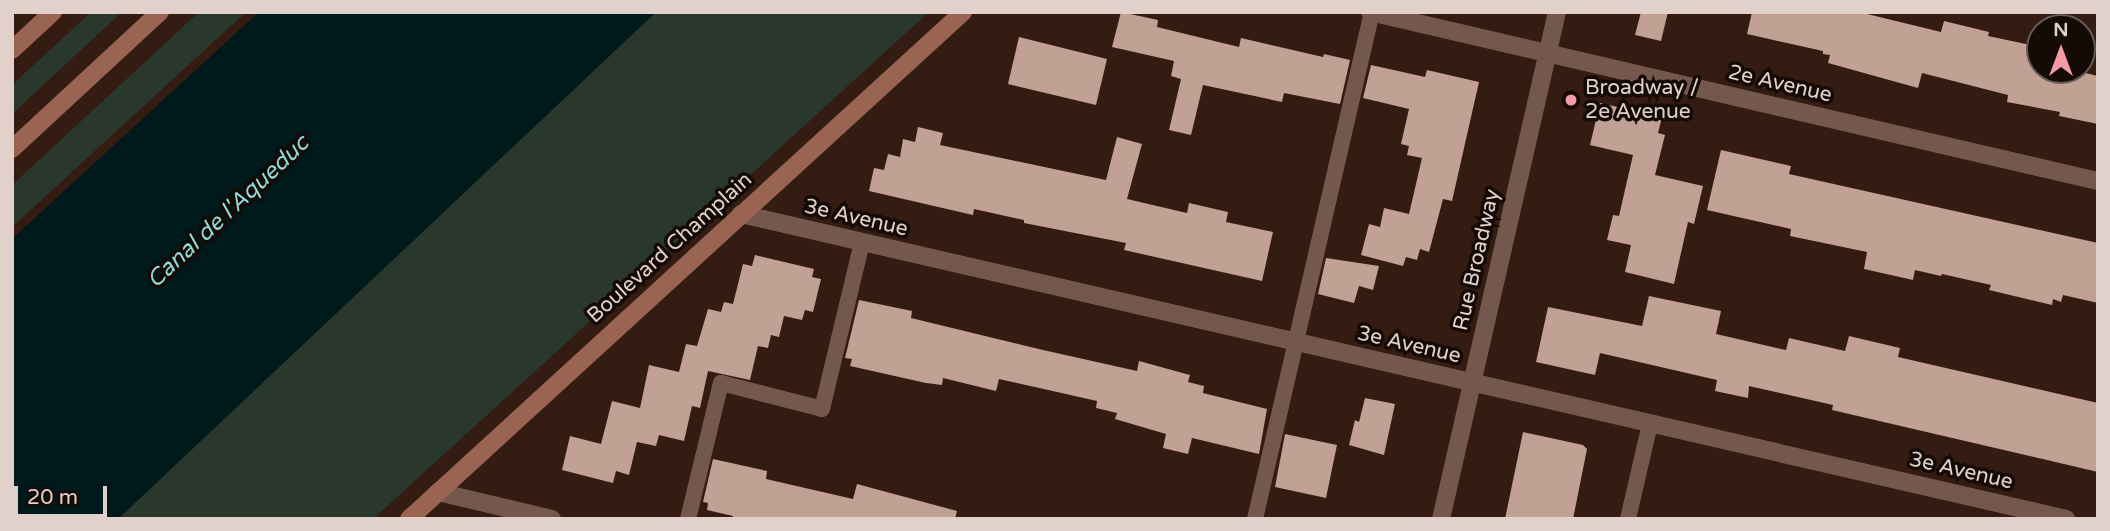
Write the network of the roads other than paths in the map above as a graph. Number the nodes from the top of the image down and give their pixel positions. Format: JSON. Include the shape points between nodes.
{"nodes":[{"id":1,"x":53,"y":12,"type":"edge"},
{"id":2,"x":160,"y":12,"type":"edge"},
{"id":3,"x":963,"y":12,"type":"edge"},
{"id":4,"x":1371,"y":12,"type":"edge"},
{"id":5,"x":1557,"y":12,"type":"edge"},
{"id":6,"x":12,"y":50,"type":"edge"},
{"id":7,"x":1548,"y":53,"type":"junction"},
{"id":8,"x":12,"y":149,"type":"edge"},
{"id":9,"x":2098,"y":181,"type":"edge"},
{"id":10,"x":741,"y":214,"type":"junction"},
{"id":11,"x":862,"y":243,"type":"junction"},
{"id":12,"x":1294,"y":342,"type":"junction"},
{"id":13,"x":1472,"y":383,"type":"junction"},
{"id":14,"x":1650,"y":424,"type":"junction"},
{"id":15,"x":438,"y":492,"type":"junction"},
{"id":16,"x":409,"y":519,"type":"edge"},
{"id":17,"x":552,"y":519,"type":"edge"},
{"id":18,"x":688,"y":519,"type":"edge"},
{"id":19,"x":1255,"y":519,"type":"edge"},
{"id":20,"x":1441,"y":519,"type":"edge"},
{"id":21,"x":1628,"y":519,"type":"edge"},
{"id":22,"x":2066,"y":519,"type":"edge"}],
"edges":[{"from":1,"to":6,"type":"main road"},
{"from":2,"to":8,"type":"main road"},
{"from":3,"to":10,"type":"main road","name":"Boulevard Champlain"},
{"from":4,"to":7,"type":"street","name":"2e Avenue"},
{"from":4,"to":12,"type":"lane"},
{"from":5,"to":7,"type":"street","name":"Rue Broadway"},
{"from":7,"to":9,"type":"street","name":"2e Avenue"},
{"from":7,"to":13,"type":"street","name":"Rue Broadway"},
{"from":10,"to":11,"type":"street","name":"3e Avenue"},
{"from":10,"to":15,"type":"main road","name":"Boulevard Champlain"},
{"from":11,"to":12,"type":"street","name":"3e Avenue"},
{"from":11,"to":18,"type":"lane","via":[[822,409],[721,383]]},
{"from":12,"to":13,"type":"street","name":"3e Avenue"},
{"from":12,"to":19,"type":"lane"},
{"from":13,"to":14,"type":"street","name":"3e Avenue"},
{"from":13,"to":20,"type":"street","name":"Rue Broadway"},
{"from":14,"to":21,"type":"lane"},
{"from":14,"to":22,"type":"street","name":"3e Avenue"},
{"from":15,"to":16,"type":"main road","name":"Boulevard Champlain"},
{"from":15,"to":17,"type":"street"}]}
